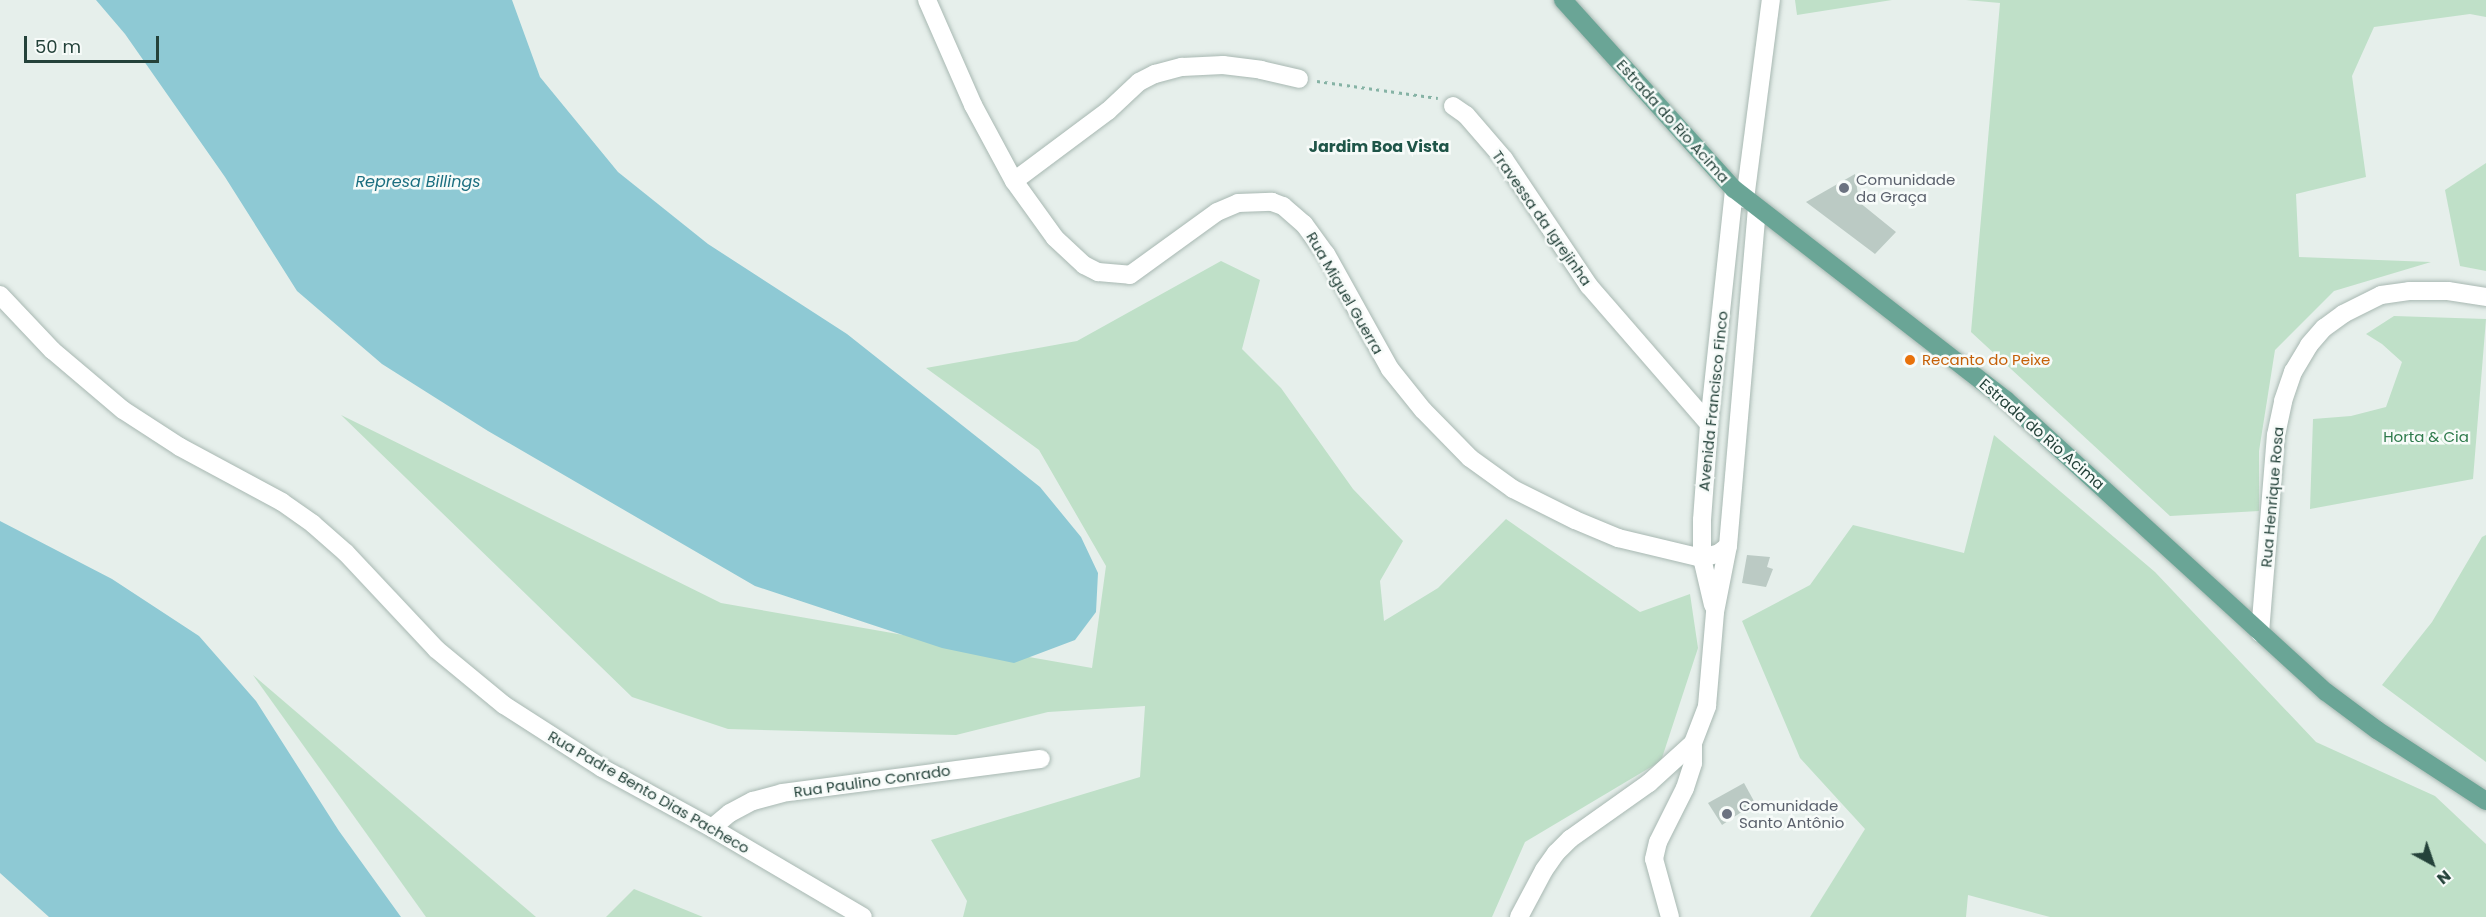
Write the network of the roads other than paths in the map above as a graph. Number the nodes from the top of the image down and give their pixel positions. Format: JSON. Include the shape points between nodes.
{"nodes":[{"id":1,"x":1563,"y":0,"type":"edge"},
{"id":2,"x":1771,"y":0,"type":"edge"},
{"id":3,"x":933,"y":2,"type":"edge"},
{"id":4,"x":1299,"y":79,"type":"road end"},
{"id":5,"x":1453,"y":106,"type":"road end"},
{"id":6,"x":1014,"y":181,"type":"junction"},
{"id":7,"x":1745,"y":199,"type":"junction"},
{"id":8,"x":0,"y":295,"type":"edge"},
{"id":9,"x":2486,"y":297,"type":"edge"},
{"id":10,"x":1709,"y":424,"type":"junction"},
{"id":11,"x":1728,"y":546,"type":"junction"},
{"id":12,"x":1702,"y":558,"type":"junction"},
{"id":13,"x":1715,"y":612,"type":"junction"},
{"id":14,"x":2260,"y":633,"type":"junction"},
{"id":15,"x":1693,"y":743,"type":"junction"},
{"id":16,"x":1041,"y":759,"type":"dead end"},
{"id":17,"x":2486,"y":801,"type":"edge"},
{"id":18,"x":712,"y":828,"type":"junction"},
{"id":19,"x":862,"y":917,"type":"edge"},
{"id":20,"x":1519,"y":917,"type":"edge"},
{"id":21,"x":1670,"y":917,"type":"edge"}],
"edges":[{"from":1,"to":7,"type":"main road","name":"Estrada do Rio Acima"},
{"from":2,"to":7,"type":"street","name":"Avenida Francisco Finco"},
{"from":3,"to":6,"type":"street","name":"Rua Miguel Guerra","via":[[973,105]]},
{"from":4,"to":6,"type":"street","via":[[1223,65],[1155,74],[1139,81],[1108,111]]},
{"from":5,"to":10,"type":"street","name":"Travessa da Igrejinha","via":[[1504,159],[1589,286]]},
{"from":6,"to":12,"type":"street","name":"Rua Miguel Guerra","via":[[1066,250],[1084,265],[1113,275],[1140,269],[1217,213],[1238,203],[1265,201],[1283,206],[1304,224],[1326,254],[1390,369],[1470,458],[1513,489],[1575,520],[1618,538]]},
{"from":7,"to":10,"type":"street","name":"Avenida Francisco Finco"},
{"from":7,"to":11,"type":"street","name":"Avenida Francisco Finco"},
{"from":7,"to":14,"type":"main road","name":"Estrada do Rio Acima","via":[[2006,400]]},
{"from":8,"to":18,"type":"street","name":"Rua Padre Bento Dias Pacheco","via":[[52,350],[123,410],[313,524],[346,553],[436,649],[496,699],[602,768]]},
{"from":9,"to":14,"type":"street","name":"Rua Henrique Rosa","via":[[2448,291],[2381,295],[2343,314],[2309,345],[2293,372],[2276,435]]},
{"from":10,"to":12,"type":"street","name":"Avenida Francisco Finco"},
{"from":11,"to":12,"type":"street"},
{"from":11,"to":13,"type":"street","name":"Avenida Francisco Finco"},
{"from":12,"to":13,"type":"street","name":"Avenida Francisco Finco"},
{"from":13,"to":15,"type":"street","name":"Avenida Francisco Finco","via":[[1707,706]]},
{"from":14,"to":17,"type":"main road","name":"Estrada do Rio Acima","via":[[2348,710]]},
{"from":15,"to":20,"type":"street","name":"Avenida Francisco Finco","via":[[1649,783],[1556,853]]},
{"from":15,"to":21,"type":"street","via":[[1686,788],[1658,842],[1654,859]]},
{"from":16,"to":18,"type":"street","name":"Rua Paulino Conrado","via":[[782,793],[753,801]]},
{"from":18,"to":19,"type":"street","name":"Rua Padre Bento Dias Pacheco"}]}
